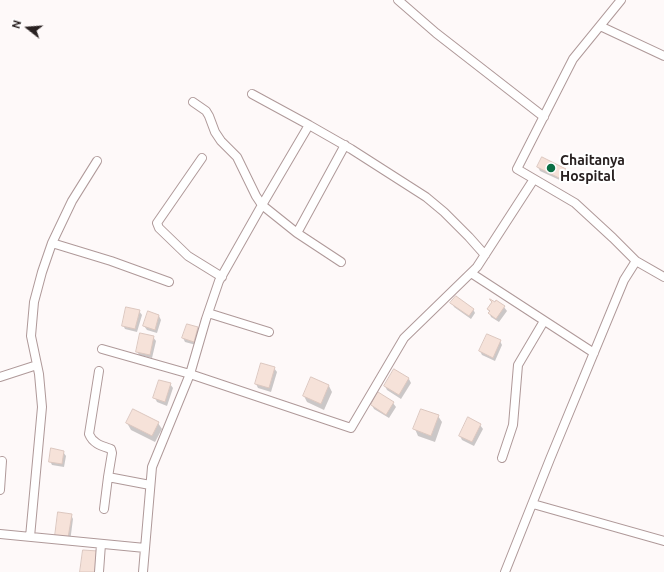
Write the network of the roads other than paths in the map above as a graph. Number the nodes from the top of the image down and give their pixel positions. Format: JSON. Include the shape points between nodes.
{"nodes":[{"id":1,"x":398,"y":0,"type":"edge"},
{"id":2,"x":621,"y":0,"type":"edge"},
{"id":3,"x":600,"y":26,"type":"junction"},
{"id":4,"x":664,"y":56,"type":"edge"},
{"id":5,"x":252,"y":94,"type":"dead end"},
{"id":6,"x":193,"y":102,"type":"dead end"},
{"id":7,"x":544,"y":117,"type":"junction"},
{"id":8,"x":309,"y":125,"type":"junction"},
{"id":9,"x":345,"y":145,"type":"junction"},
{"id":10,"x":202,"y":158,"type":"dead end"},
{"id":11,"x":97,"y":162,"type":"dead end"},
{"id":12,"x":534,"y":179,"type":"junction"},
{"id":13,"x":262,"y":205,"type":"junction"},
{"id":14,"x":297,"y":233,"type":"junction"},
{"id":15,"x":52,"y":243,"type":"junction"},
{"id":16,"x":485,"y":255,"type":"junction"},
{"id":17,"x":636,"y":261,"type":"junction"},
{"id":18,"x":341,"y":262,"type":"dead end"},
{"id":19,"x":471,"y":273,"type":"junction"},
{"id":20,"x":222,"y":277,"type":"junction"},
{"id":21,"x":664,"y":277,"type":"edge"},
{"id":22,"x":169,"y":282,"type":"dead end"},
{"id":23,"x":208,"y":313,"type":"junction"},
{"id":24,"x":544,"y":321,"type":"junction"},
{"id":25,"x":269,"y":332,"type":"dead end"},
{"id":26,"x":102,"y":349,"type":"dead end"},
{"id":27,"x":594,"y":353,"type":"junction"},
{"id":28,"x":37,"y":364,"type":"junction"},
{"id":29,"x":99,"y":371,"type":"dead end"},
{"id":30,"x":190,"y":374,"type":"junction"},
{"id":31,"x":0,"y":377,"type":"edge"},
{"id":32,"x":502,"y":458,"type":"dead end"},
{"id":33,"x":2,"y":461,"type":"dead end"},
{"id":34,"x":108,"y":477,"type":"junction"},
{"id":35,"x":150,"y":485,"type":"junction"},
{"id":36,"x":0,"y":490,"type":"edge"},
{"id":37,"x":532,"y":504,"type":"junction"},
{"id":38,"x":104,"y":509,"type":"dead end"},
{"id":39,"x":0,"y":534,"type":"edge"},
{"id":40,"x":30,"y":537,"type":"junction"},
{"id":41,"x":664,"y":542,"type":"edge"},
{"id":42,"x":101,"y":544,"type":"junction"},
{"id":43,"x":145,"y":548,"type":"junction"},
{"id":44,"x":98,"y":572,"type":"edge"},
{"id":45,"x":143,"y":572,"type":"edge"},
{"id":46,"x":506,"y":572,"type":"edge"}],
"edges":[{"from":1,"to":7,"type":"street"},
{"from":2,"to":3,"type":"street"},
{"from":3,"to":4,"type":"street"},
{"from":3,"to":7,"type":"street","via":[[573,59]]},
{"from":5,"to":8,"type":"street"},
{"from":6,"to":13,"type":"street","via":[[206,111],[218,136],[237,157]]},
{"from":7,"to":12,"type":"street","via":[[517,169]]},
{"from":8,"to":9,"type":"street"},
{"from":8,"to":13,"type":"street"},
{"from":9,"to":14,"type":"street"},
{"from":9,"to":16,"type":"street","via":[[427,197]]},
{"from":10,"to":20,"type":"street","via":[[157,223],[188,256]]},
{"from":11,"to":15,"type":"street","via":[[72,201]]},
{"from":12,"to":16,"type":"street"},
{"from":12,"to":17,"type":"street","via":[[575,203]]},
{"from":13,"to":14,"type":"street"},
{"from":13,"to":20,"type":"street"},
{"from":14,"to":18,"type":"street"},
{"from":15,"to":22,"type":"street"},
{"from":15,"to":28,"type":"street","via":[[34,302],[31,336]]},
{"from":16,"to":19,"type":"street"},
{"from":17,"to":21,"type":"street"},
{"from":17,"to":27,"type":"street","via":[[624,280]]},
{"from":19,"to":24,"type":"street"},
{"from":19,"to":30,"type":"street","via":[[404,338],[351,428]]},
{"from":20,"to":23,"type":"street"},
{"from":23,"to":25,"type":"street"},
{"from":23,"to":30,"type":"street"},
{"from":24,"to":27,"type":"street"},
{"from":24,"to":32,"type":"street","via":[[518,365],[514,419]]},
{"from":26,"to":30,"type":"street"},
{"from":27,"to":37,"type":"street"},
{"from":28,"to":31,"type":"street"},
{"from":28,"to":40,"type":"street","via":[[42,408]]},
{"from":29,"to":34,"type":"street","via":[[89,434],[96,444],[111,449]]},
{"from":30,"to":35,"type":"street","via":[[152,467]]},
{"from":33,"to":36,"type":"street"},
{"from":34,"to":35,"type":"street"},
{"from":34,"to":38,"type":"street"},
{"from":35,"to":43,"type":"street"},
{"from":37,"to":41,"type":"street"},
{"from":37,"to":46,"type":"street"},
{"from":39,"to":40,"type":"street"},
{"from":40,"to":42,"type":"street"},
{"from":42,"to":43,"type":"street"},
{"from":42,"to":44,"type":"street"},
{"from":43,"to":45,"type":"street"}]}
